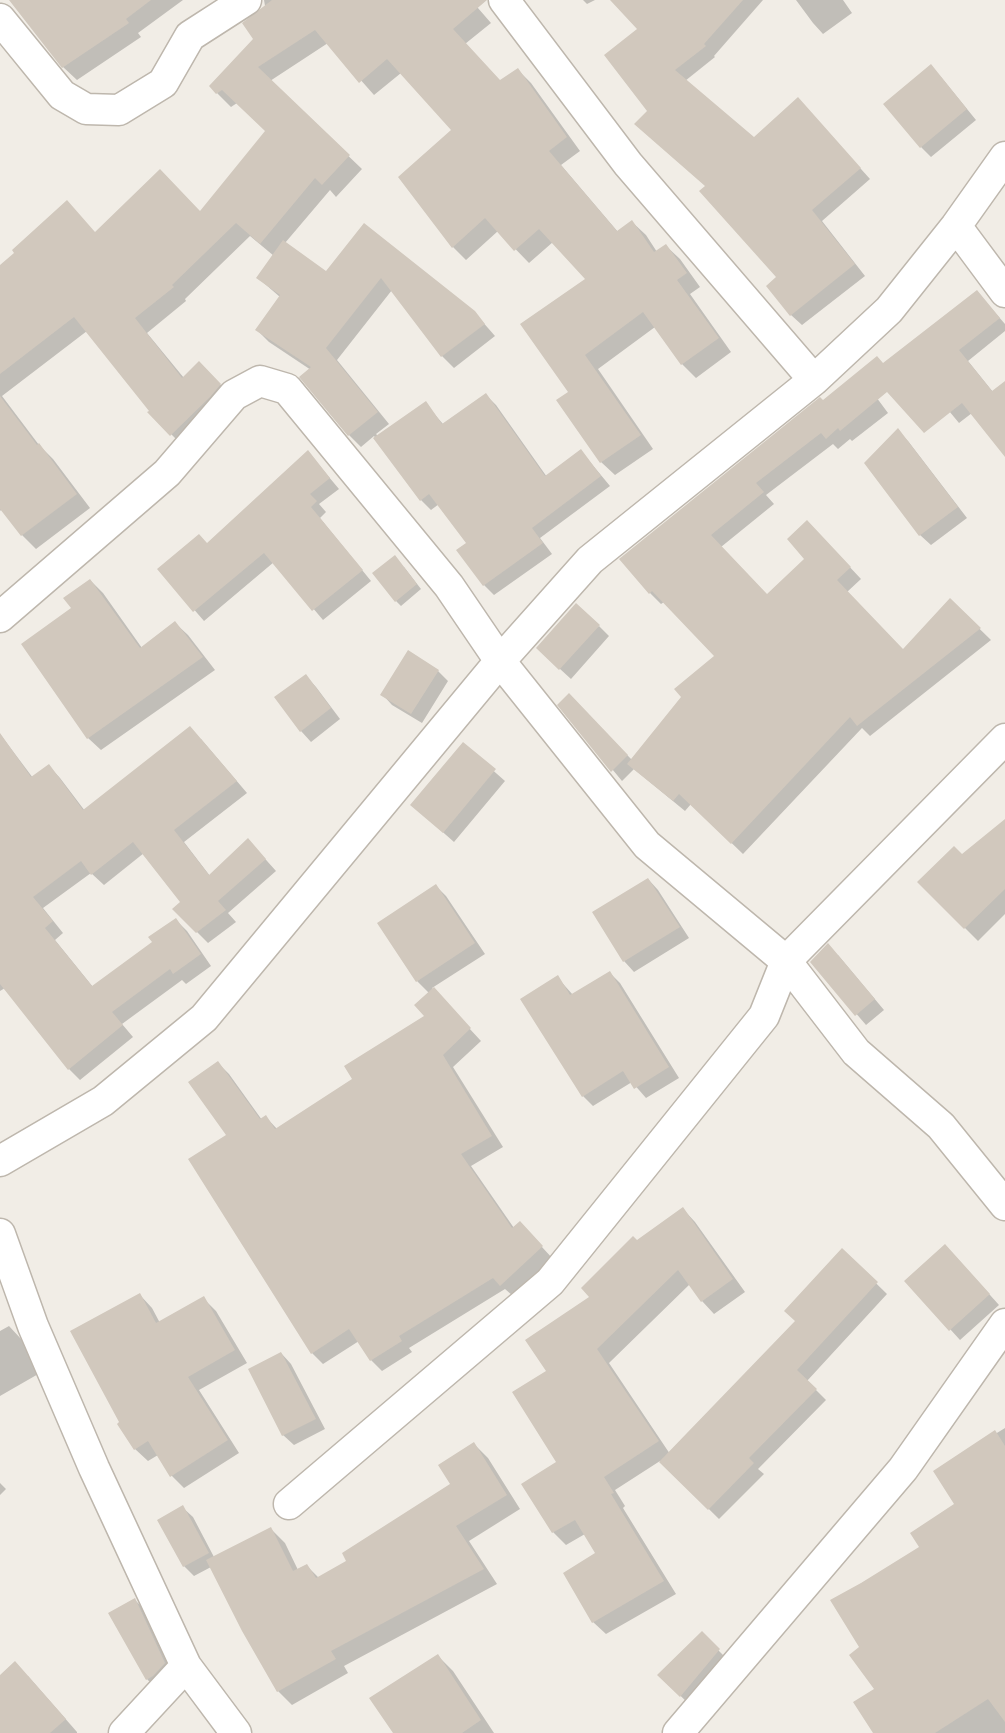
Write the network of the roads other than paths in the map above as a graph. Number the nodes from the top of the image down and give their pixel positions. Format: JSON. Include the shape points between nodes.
{"nodes":[{"id":1,"x":246,"y":0,"type":"edge"},
{"id":2,"x":504,"y":0,"type":"edge"},
{"id":3,"x":0,"y":19,"type":"edge"},
{"id":4,"x":1005,"y":157,"type":"edge"},
{"id":5,"x":956,"y":225,"type":"junction"},
{"id":6,"x":1005,"y":292,"type":"edge"},
{"id":7,"x":814,"y":380,"type":"junction"},
{"id":8,"x":0,"y":617,"type":"edge"},
{"id":9,"x":500,"y":661,"type":"junction"},
{"id":10,"x":1005,"y":739,"type":"edge"},
{"id":11,"x":786,"y":961,"type":"junction"},
{"id":12,"x":0,"y":1161,"type":"edge"},
{"id":13,"x":1005,"y":1205,"type":"edge"},
{"id":14,"x":0,"y":1234,"type":"edge"},
{"id":15,"x":1005,"y":1324,"type":"edge"},
{"id":16,"x":289,"y":1504,"type":"dead end"},
{"id":17,"x":186,"y":1666,"type":"junction"},
{"id":18,"x":124,"y":1733,"type":"edge"},
{"id":19,"x":236,"y":1733,"type":"edge"},
{"id":20,"x":678,"y":1733,"type":"edge"}],
"edges":[{"from":1,"to":3,"type":"street","via":[[190,36],[163,83],[119,110],[86,109],[62,95]]},
{"from":2,"to":7,"type":"street","via":[[628,164]]},
{"from":4,"to":5,"type":"street"},
{"from":5,"to":6,"type":"street"},
{"from":5,"to":7,"type":"street","via":[[889,310]]},
{"from":7,"to":9,"type":"street","via":[[590,560]]},
{"from":8,"to":9,"type":"street","via":[[166,473],[234,395],[260,381],[287,389],[449,586]]},
{"from":9,"to":11,"type":"street","via":[[647,845]]},
{"from":9,"to":12,"type":"street","via":[[204,1018],[103,1101]]},
{"from":10,"to":11,"type":"street"},
{"from":11,"to":13,"type":"street","via":[[856,1053],[941,1126]]},
{"from":11,"to":16,"type":"street","via":[[764,1016],[550,1282]]},
{"from":14,"to":17,"type":"street","via":[[33,1326],[93,1468]]},
{"from":15,"to":20,"type":"street","via":[[903,1469]]},
{"from":17,"to":18,"type":"street"},
{"from":17,"to":19,"type":"street"}]}
